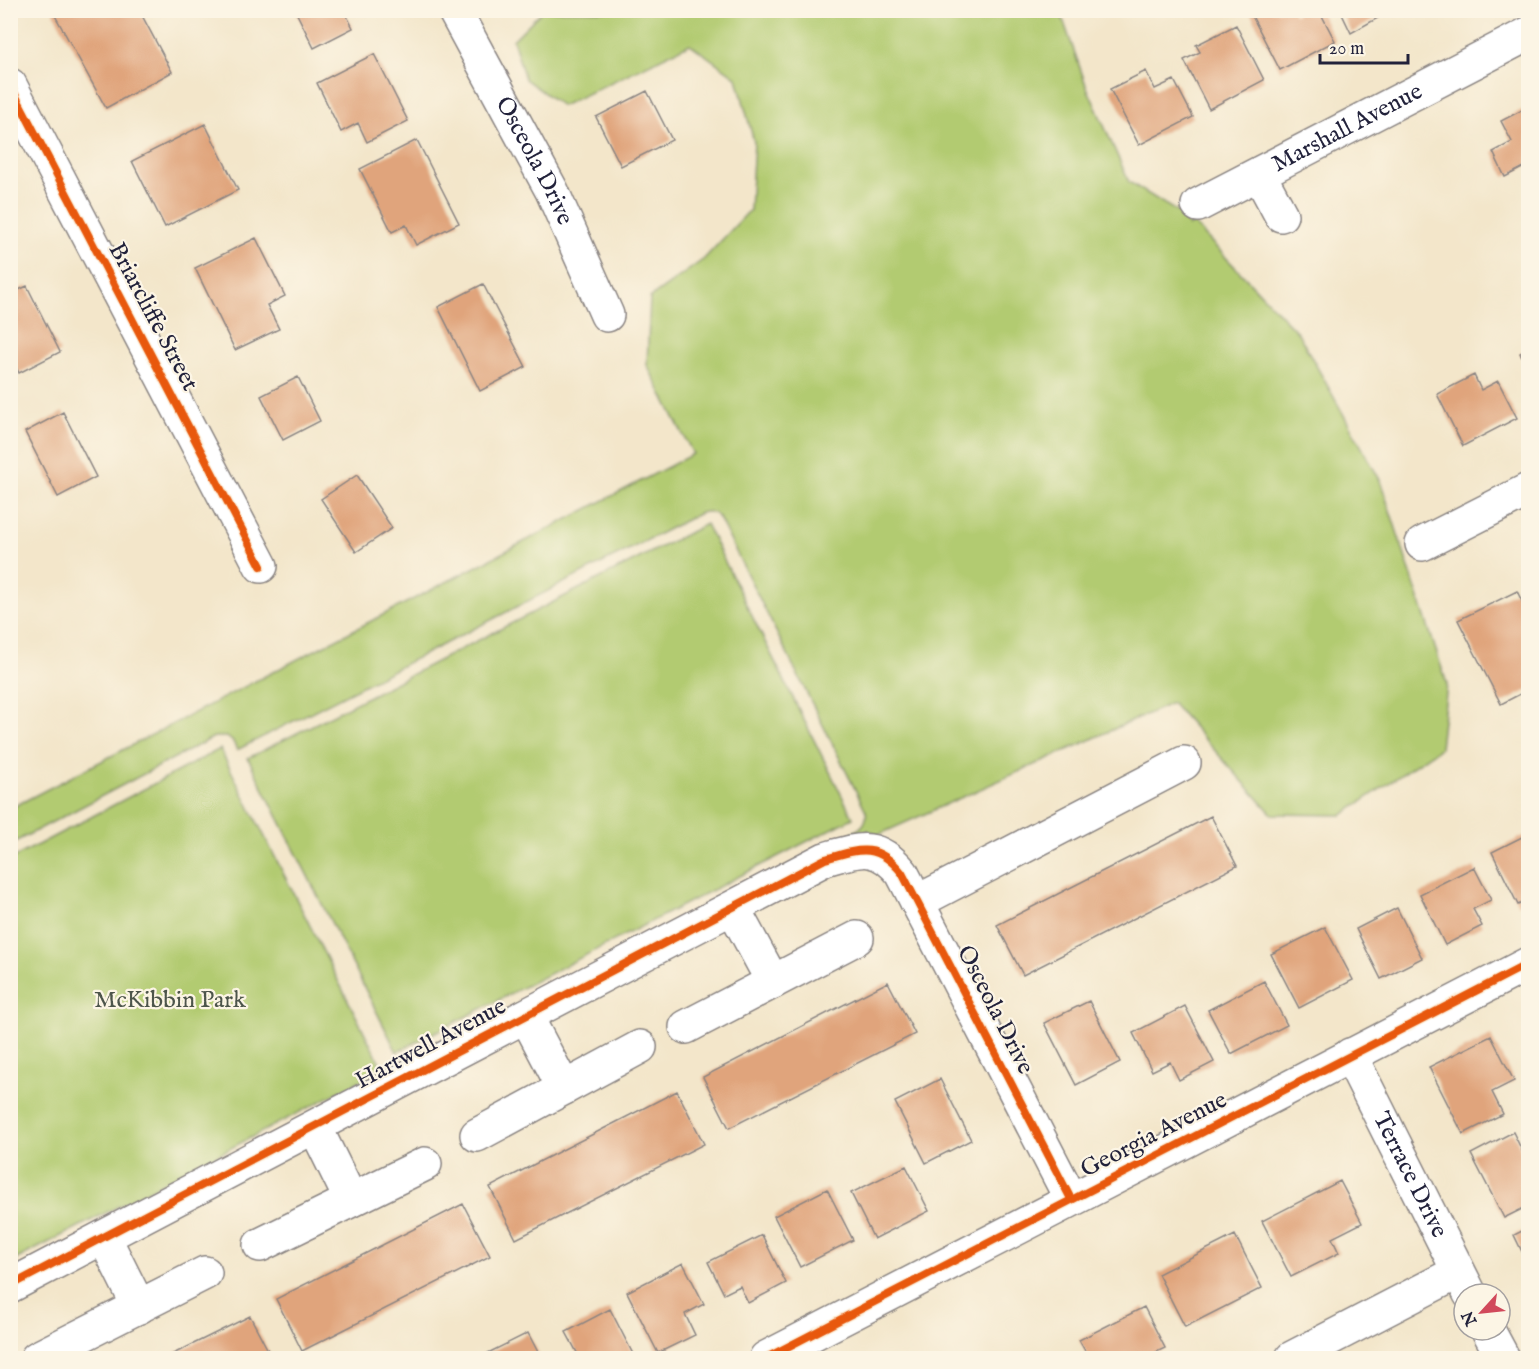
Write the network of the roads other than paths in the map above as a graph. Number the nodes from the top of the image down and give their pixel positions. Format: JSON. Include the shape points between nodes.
{"nodes":[{"id":1,"x":454,"y":10,"type":"edge"},
{"id":2,"x":1528,"y":34,"type":"edge"},
{"id":3,"x":10,"y":85,"type":"edge"},
{"id":4,"x":1259,"y":174,"type":"junction"},
{"id":5,"x":1198,"y":205,"type":"dead end"},
{"id":6,"x":1281,"y":215,"type":"dead end"},
{"id":7,"x":607,"y":315,"type":"dead end"},
{"id":8,"x":1528,"y":490,"type":"edge"},
{"id":9,"x":1422,"y":544,"type":"dead end"},
{"id":10,"x":261,"y":566,"type":"dead end"},
{"id":11,"x":1184,"y":763,"type":"dead end"},
{"id":12,"x":873,"y":851,"type":"joint"},
{"id":13,"x":917,"y":902,"type":"junction"},
{"id":14,"x":733,"y":908,"type":"junction"},
{"id":15,"x":857,"y":938,"type":"dead end"},
{"id":16,"x":1528,"y":964,"type":"edge"},
{"id":17,"x":772,"y":982,"type":"junction"},
{"id":18,"x":526,"y":1016,"type":"junction"},
{"id":19,"x":686,"y":1027,"type":"dead end"},
{"id":20,"x":640,"y":1047,"type":"dead end"},
{"id":21,"x":1350,"y":1055,"type":"junction"},
{"id":22,"x":564,"y":1088,"type":"junction"},
{"id":23,"x":315,"y":1126,"type":"junction"},
{"id":24,"x":477,"y":1135,"type":"dead end"},
{"id":25,"x":425,"y":1164,"type":"dead end"},
{"id":26,"x":1071,"y":1199,"type":"junction"},
{"id":27,"x":351,"y":1200,"type":"junction"},
{"id":28,"x":104,"y":1237,"type":"junction"},
{"id":29,"x":261,"y":1245,"type":"dead end"},
{"id":30,"x":205,"y":1273,"type":"dead end"},
{"id":31,"x":1464,"y":1282,"type":"edge"},
{"id":32,"x":10,"y":1286,"type":"edge"},
{"id":33,"x":1452,"y":1288,"type":"edge"},
{"id":34,"x":139,"y":1307,"type":"junction"},
{"id":35,"x":1494,"y":1342,"type":"edge"},
{"id":36,"x":37,"y":1359,"type":"edge"},
{"id":37,"x":766,"y":1359,"type":"edge"},
{"id":38,"x":1292,"y":1359,"type":"edge"},
{"id":39,"x":1503,"y":1359,"type":"edge"}],
"edges":[{"from":1,"to":7,"type":"street","name":"Osceola Drive","via":[[552,191]]},
{"from":2,"to":4,"type":"street","name":"Marshall Avenue"},
{"from":3,"to":10,"type":"street","name":"Briarcliffe Street"},
{"from":4,"to":5,"type":"street","name":"Marshall Avenue"},
{"from":4,"to":6,"type":"street"},
{"from":8,"to":9,"type":"street"},
{"from":11,"to":13,"type":"street"},
{"from":12,"to":13,"type":"street","name":"Osceola Drive","via":[[890,859]]},
{"from":12,"to":14,"type":"street","name":"Hartwell Avenue","via":[[825,859]]},
{"from":13,"to":26,"type":"street","name":"Osceola Drive"},
{"from":14,"to":17,"type":"street"},
{"from":14,"to":18,"type":"street","name":"Hartwell Avenue"},
{"from":15,"to":17,"type":"street"},
{"from":16,"to":21,"type":"street","name":"Georgia Avenue"},
{"from":17,"to":19,"type":"street"},
{"from":18,"to":22,"type":"street"},
{"from":18,"to":23,"type":"street","name":"Hartwell Avenue"},
{"from":20,"to":22,"type":"street"},
{"from":21,"to":26,"type":"street","name":"Georgia Avenue"},
{"from":21,"to":31,"type":"street","name":"Terrace Drive"},
{"from":22,"to":24,"type":"street"},
{"from":23,"to":27,"type":"street"},
{"from":23,"to":28,"type":"street","name":"Hartwell Avenue"},
{"from":25,"to":27,"type":"street"},
{"from":26,"to":37,"type":"street","name":"Georgia Avenue"},
{"from":27,"to":29,"type":"street"},
{"from":28,"to":32,"type":"street","name":"Hartwell Avenue"},
{"from":28,"to":34,"type":"street"},
{"from":30,"to":34,"type":"street"},
{"from":33,"to":38,"type":"street"},
{"from":34,"to":36,"type":"street"},
{"from":35,"to":39,"type":"street"}]}
